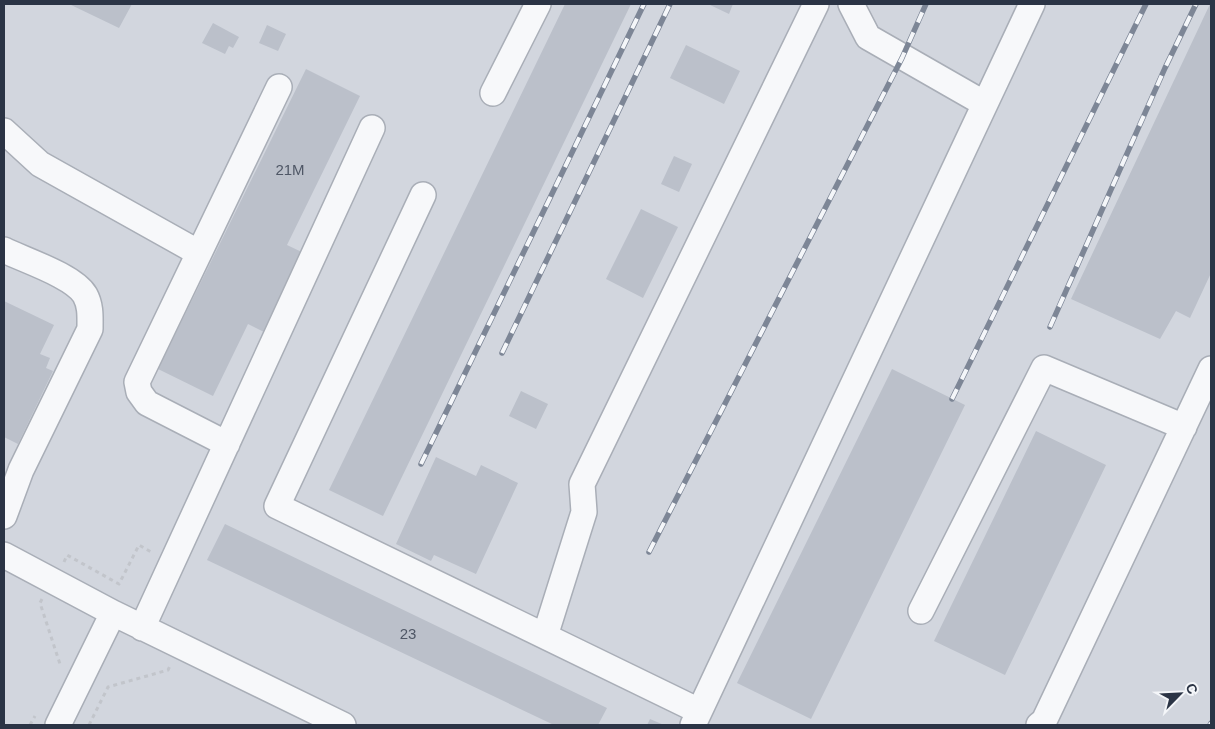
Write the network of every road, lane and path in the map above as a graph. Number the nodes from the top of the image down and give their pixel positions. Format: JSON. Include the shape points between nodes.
{"nodes":[{"id":1,"x":538,"y":4,"type":"edge"},
{"id":2,"x":816,"y":4,"type":"edge"},
{"id":3,"x":851,"y":4,"type":"edge"},
{"id":4,"x":1032,"y":4,"type":"edge"},
{"id":5,"x":280,"y":87,"type":"dead end"},
{"id":6,"x":493,"y":93,"type":"dead end"},
{"id":7,"x":985,"y":104,"type":"junction"},
{"id":8,"x":372,"y":128,"type":"dead end"},
{"id":9,"x":4,"y":131,"type":"edge"},
{"id":10,"x":423,"y":194,"type":"dead end"},
{"id":11,"x":4,"y":250,"type":"edge"},
{"id":12,"x":199,"y":253,"type":"junction"},
{"id":13,"x":1211,"y":369,"type":"edge"},
{"id":14,"x":1184,"y":427,"type":"junction"},
{"id":15,"x":227,"y":444,"type":"junction"},
{"id":16,"x":4,"y":516,"type":"edge"},
{"id":17,"x":4,"y":555,"type":"edge"},
{"id":18,"x":921,"y":611,"type":"dead end"},
{"id":19,"x":114,"y":614,"type":"junction"},
{"id":20,"x":142,"y":628,"type":"junction"},
{"id":21,"x":545,"y":636,"type":"junction"},
{"id":22,"x":180,"y":646,"type":"junction"},
{"id":23,"x":696,"y":718,"type":"edge"},
{"id":24,"x":58,"y":725,"type":"edge"},
{"id":25,"x":89,"y":725,"type":"edge"},
{"id":26,"x":344,"y":725,"type":"edge"},
{"id":27,"x":1039,"y":725,"type":"edge"}],
"edges":[{"from":1,"to":6,"type":"lane"},
{"from":2,"to":21,"type":"lane","via":[[582,484],[584,512]]},
{"from":3,"to":7,"type":"lane","via":[[868,37]]},
{"from":4,"to":7,"type":"lane"},
{"from":5,"to":12,"type":"lane"},
{"from":7,"to":23,"type":"lane"},
{"from":8,"to":15,"type":"lane"},
{"from":9,"to":12,"type":"lane","via":[[40,164]]},
{"from":10,"to":21,"type":"lane","via":[[277,506]]},
{"from":11,"to":16,"type":"lane","via":[[72,282],[84,294],[90,308],[90,329],[21,470]]},
{"from":12,"to":15,"type":"lane","via":[[137,382],[147,403]]},
{"from":13,"to":14,"type":"lane"},
{"from":14,"to":18,"type":"lane","via":[[1044,368]]},
{"from":14,"to":27,"type":"lane","via":[[1044,721]]},
{"from":15,"to":20,"type":"lane"},
{"from":17,"to":19,"type":"lane"},
{"from":19,"to":20,"type":"lane"},
{"from":19,"to":24,"type":"lane"},
{"from":20,"to":22,"type":"lane"},
{"from":21,"to":23,"type":"lane"},
{"from":22,"to":25,"type":"path","via":[[168,670],[108,686]]},
{"from":22,"to":26,"type":"lane"}]}
